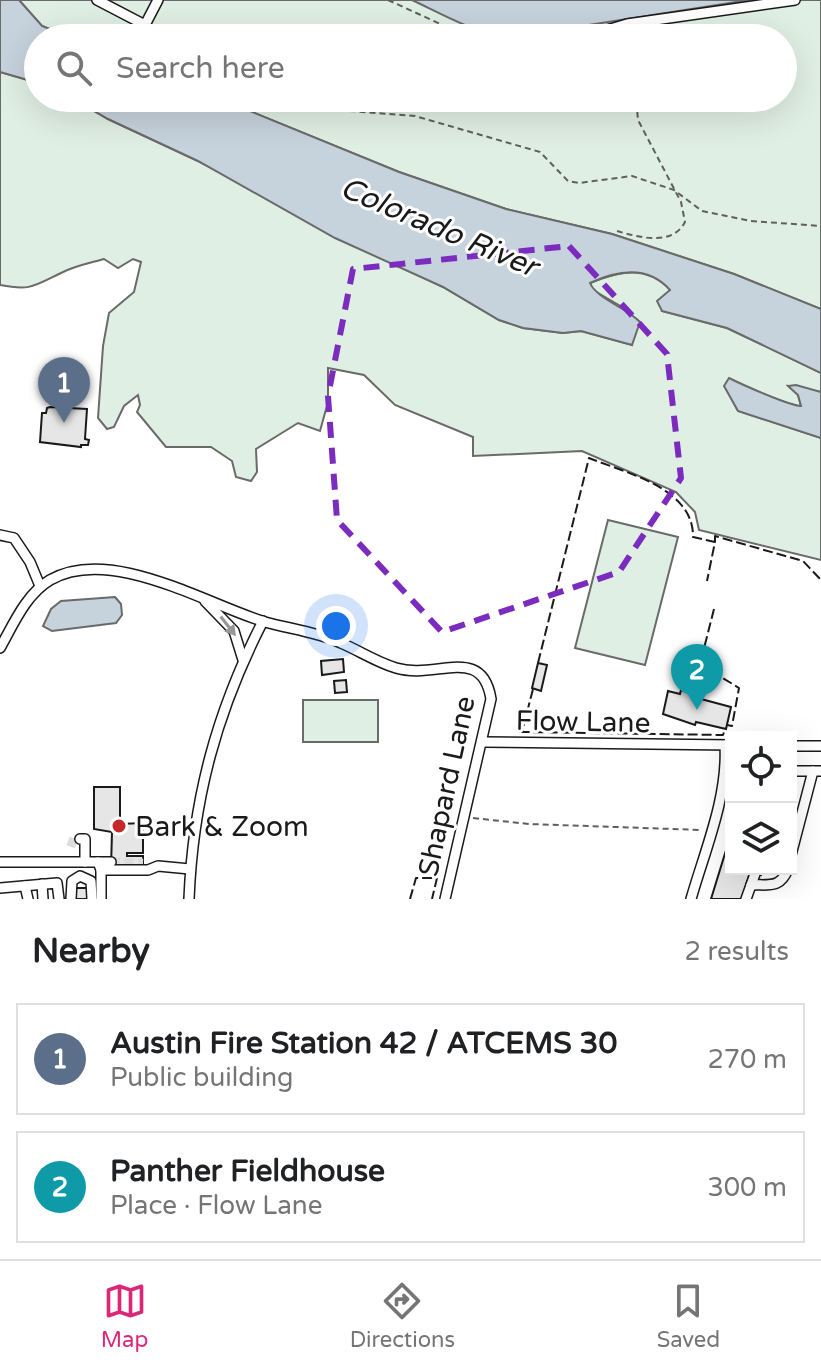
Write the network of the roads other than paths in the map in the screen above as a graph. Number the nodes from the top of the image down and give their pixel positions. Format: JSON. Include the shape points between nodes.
{"nodes":[{"id":1,"x":97,"y":0,"type":"edge"},
{"id":2,"x":158,"y":0,"type":"edge"},
{"id":3,"x":795,"y":0,"type":"edge"},
{"id":4,"x":143,"y":24,"type":"edge"},
{"id":5,"x":146,"y":24,"type":"edge"},
{"id":6,"x":627,"y":24,"type":"edge"},
{"id":7,"x":0,"y":535,"type":"edge"},
{"id":8,"x":40,"y":586,"type":"junction"},
{"id":9,"x":202,"y":598,"type":"junction"},
{"id":10,"x":263,"y":621,"type":"junction"},
{"id":11,"x":0,"y":648,"type":"edge"},
{"id":12,"x":243,"y":660,"type":"junction"},
{"id":13,"x":483,"y":742,"type":"junction"},
{"id":14,"x":725,"y":745,"type":"edge"},
{"id":15,"x":797,"y":746,"type":"edge"},
{"id":16,"x":821,"y":746,"type":"edge"},
{"id":17,"x":817,"y":771,"type":"edge"},
{"id":18,"x":725,"y":772,"type":"edge"},
{"id":19,"x":720,"y":798,"type":"junction"},
{"id":20,"x":725,"y":800,"type":"edge"},
{"id":21,"x":797,"y":817,"type":"edge"},
{"id":22,"x":82,"y":842,"type":"dead end"},
{"id":23,"x":0,"y":862,"type":"edge"},
{"id":24,"x":85,"y":862,"type":"junction"},
{"id":25,"x":111,"y":862,"type":"tunnel mouth"},
{"id":26,"x":143,"y":863,"type":"tunnel mouth"},
{"id":27,"x":99,"y":866,"type":"junction"},
{"id":28,"x":158,"y":866,"type":"junction"},
{"id":29,"x":190,"y":869,"type":"junction"},
{"id":30,"x":755,"y":875,"type":"edge"},
{"id":31,"x":785,"y":875,"type":"edge"},
{"id":32,"x":73,"y":879,"type":"junction"},
{"id":33,"x":42,"y":884,"type":"junction"},
{"id":34,"x":59,"y":884,"type":"junction"},
{"id":35,"x":751,"y":885,"type":"junction"},
{"id":36,"x":25,"y":886,"type":"junction"},
{"id":37,"x":5,"y":888,"type":"edge"},
{"id":38,"x":12,"y":899,"type":"edge"},
{"id":39,"x":28,"y":899,"type":"edge"},
{"id":40,"x":43,"y":899,"type":"edge"},
{"id":41,"x":59,"y":899,"type":"edge"},
{"id":42,"x":71,"y":899,"type":"edge"},
{"id":43,"x":92,"y":899,"type":"edge"},
{"id":44,"x":101,"y":899,"type":"edge"},
{"id":45,"x":189,"y":899,"type":"edge"},
{"id":46,"x":445,"y":899,"type":"edge"},
{"id":47,"x":691,"y":899,"type":"edge"},
{"id":48,"x":746,"y":899,"type":"edge"}],
"edges":[{"from":1,"to":4,"type":"street"},
{"from":2,"to":5,"type":"street"},
{"from":3,"to":6,"type":"street"},
{"from":7,"to":8,"type":"street","via":[[14,538]]},
{"from":8,"to":9,"type":"street","via":[[62,575],[118,572]]},
{"from":8,"to":11,"type":"street"},
{"from":9,"to":10,"type":"street"},
{"from":9,"to":12,"type":"street","one_way":true,"via":[[234,631]]},
{"from":10,"to":12,"type":"street"},
{"from":10,"to":13,"type":"street","name":"Shapard Lane","via":[[339,641],[402,670],[479,670],[491,699]]},
{"from":12,"to":29,"type":"street","via":[[204,771]]},
{"from":13,"to":14,"type":"street","name":"Flow Lane"},
{"from":13,"to":46,"type":"street","name":"Shapard Lane"},
{"from":15,"to":16,"type":"street"},
{"from":17,"to":21,"type":"street"},
{"from":18,"to":19,"type":"street"},
{"from":19,"to":20,"type":"street"},
{"from":19,"to":47,"type":"street"},
{"from":22,"to":24,"type":"street"},
{"from":23,"to":24,"type":"street"},
{"from":24,"to":27,"type":"street"},
{"from":25,"to":27,"type":"street"},
{"from":26,"to":28,"type":"street"},
{"from":27,"to":28,"type":"street"},
{"from":27,"to":44,"type":"street"},
{"from":28,"to":29,"type":"street"},
{"from":29,"to":45,"type":"street"},
{"from":30,"to":35,"type":"street"},
{"from":31,"to":35,"type":"street","via":[[777,884]]},
{"from":32,"to":34,"type":"street"},
{"from":32,"to":42,"type":"street"},
{"from":32,"to":43,"type":"street","via":[[89,879]]},
{"from":33,"to":34,"type":"street"},
{"from":33,"to":36,"type":"street"},
{"from":33,"to":40,"type":"street"},
{"from":34,"to":41,"type":"street"},
{"from":35,"to":48,"type":"street"},
{"from":36,"to":37,"type":"street"},
{"from":36,"to":39,"type":"street"},
{"from":37,"to":38,"type":"street"}]}
